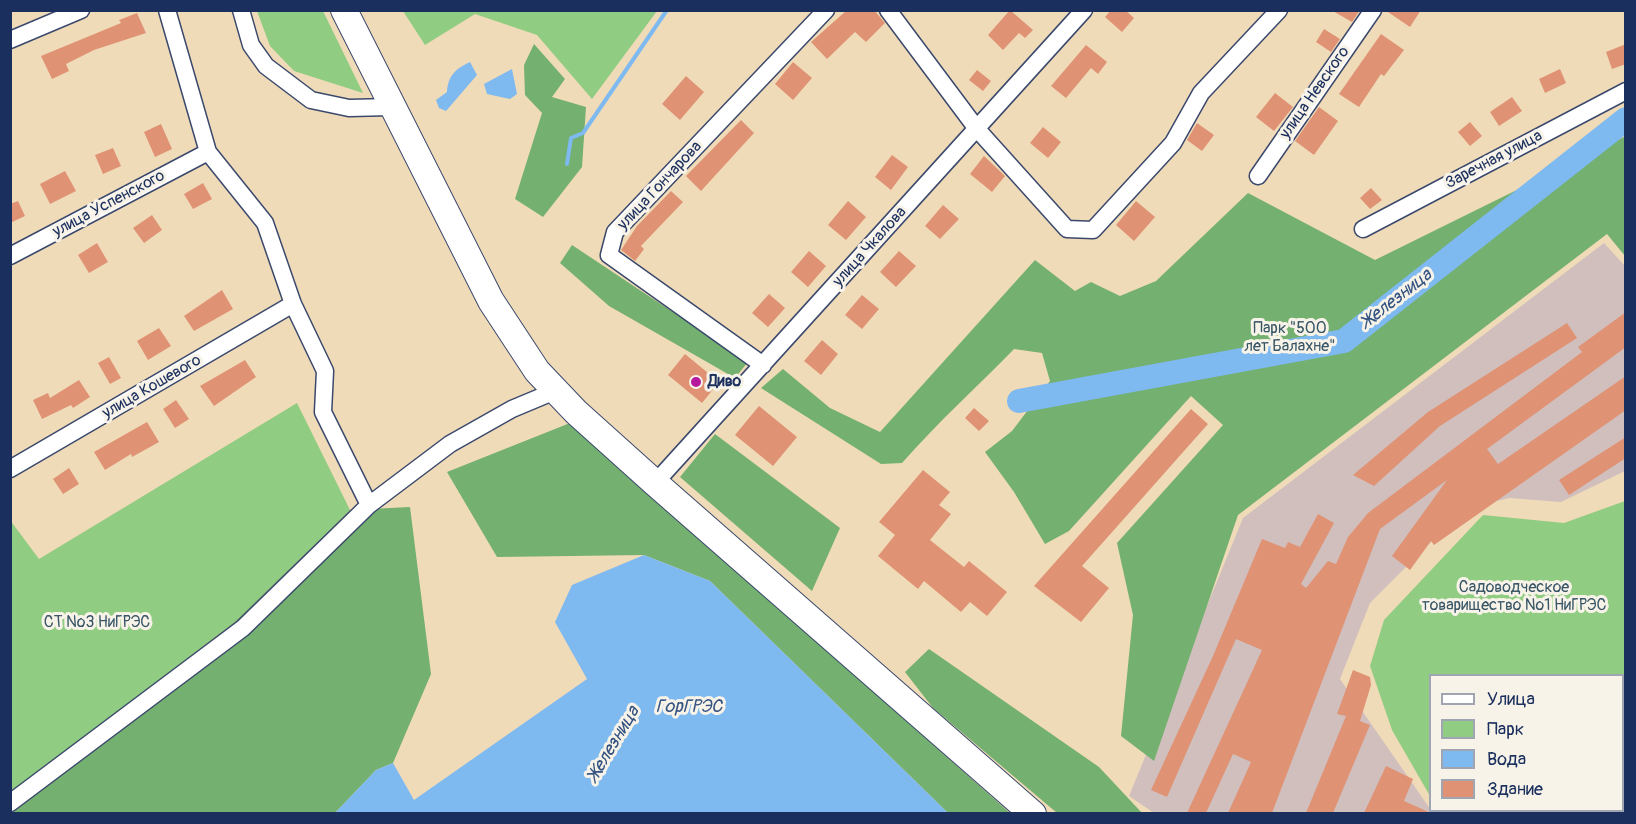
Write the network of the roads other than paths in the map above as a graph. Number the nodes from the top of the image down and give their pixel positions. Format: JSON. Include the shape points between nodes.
{"nodes":[{"id":1,"x":81,"y":10,"type":"edge"},
{"id":2,"x":167,"y":10,"type":"edge"},
{"id":3,"x":241,"y":10,"type":"edge"},
{"id":4,"x":344,"y":10,"type":"edge"},
{"id":5,"x":826,"y":10,"type":"edge"},
{"id":6,"x":888,"y":10,"type":"edge"},
{"id":7,"x":1084,"y":10,"type":"edge"},
{"id":8,"x":1279,"y":10,"type":"edge"},
{"id":9,"x":1372,"y":10,"type":"edge"},
{"id":10,"x":10,"y":40,"type":"edge"},
{"id":11,"x":1626,"y":91,"type":"edge"},
{"id":12,"x":391,"y":107,"type":"junction"},
{"id":13,"x":977,"y":129,"type":"junction"},
{"id":14,"x":208,"y":152,"type":"junction"},
{"id":15,"x":1258,"y":176,"type":"dead end"},
{"id":16,"x":1364,"y":229,"type":"dead end"},
{"id":17,"x":10,"y":256,"type":"edge"},
{"id":18,"x":293,"y":304,"type":"junction"},
{"id":19,"x":763,"y":365,"type":"junction"},
{"id":20,"x":555,"y":391,"type":"junction"},
{"id":21,"x":10,"y":469,"type":"edge"},
{"id":22,"x":655,"y":483,"type":"junction"},
{"id":23,"x":369,"y":505,"type":"junction"},
{"id":24,"x":10,"y":803,"type":"edge"},
{"id":25,"x":1033,"y":813,"type":"edge"}],
"edges":[{"from":1,"to":10,"type":"street"},
{"from":2,"to":14,"type":"street"},
{"from":3,"to":12,"type":"street","via":[[251,45],[266,66],[311,100],[349,108]]},
{"from":4,"to":12,"type":"main road"},
{"from":5,"to":19,"type":"street","name":"улица Гончарова","via":[[615,232],[609,255]]},
{"from":6,"to":13,"type":"street"},
{"from":7,"to":13,"type":"street","name":"улица Чкалова"},
{"from":8,"to":13,"type":"street","via":[[1201,93],[1173,143],[1093,230],[1067,229]]},
{"from":9,"to":15,"type":"street","name":"улица Невского"},
{"from":11,"to":16,"type":"street","name":"Заречная улица"},
{"from":12,"to":20,"type":"main road","via":[[491,301],[520,349]]},
{"from":13,"to":19,"type":"street","name":"улица Чкалова"},
{"from":14,"to":17,"type":"street","name":"улица Успенского"},
{"from":14,"to":18,"type":"street","via":[[265,223]]},
{"from":18,"to":21,"type":"street","name":"улица Кошевого"},
{"from":18,"to":23,"type":"street","via":[[325,371],[323,411]]},
{"from":19,"to":22,"type":"street","name":"улица Чкалова"},
{"from":20,"to":22,"type":"main road"},
{"from":20,"to":23,"type":"street","via":[[512,409],[450,444]]},
{"from":22,"to":25,"type":"main road"},
{"from":23,"to":24,"type":"street","via":[[243,628]]}]}
